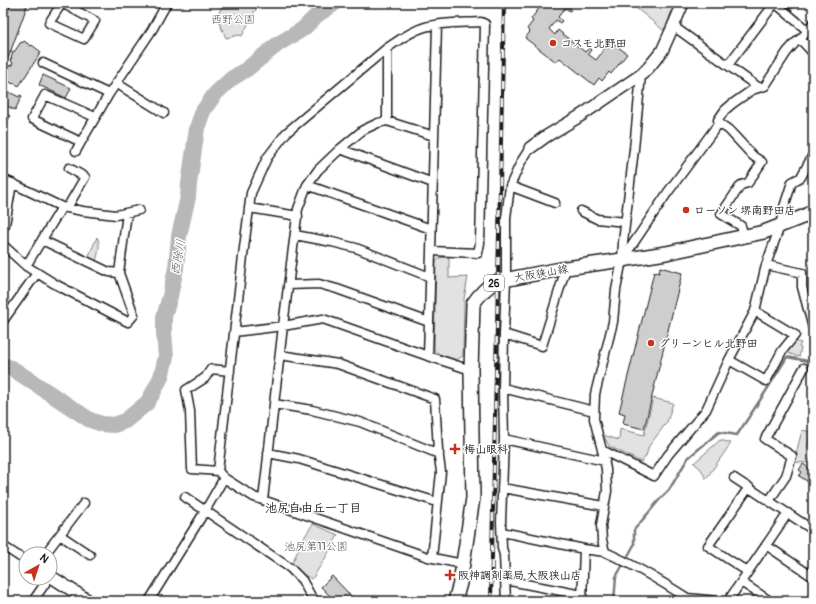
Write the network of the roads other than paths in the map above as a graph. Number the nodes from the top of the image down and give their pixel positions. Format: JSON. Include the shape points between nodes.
{"nodes":[{"id":1,"x":62,"y":3,"type":"edge"},
{"id":2,"x":167,"y":3,"type":"edge"},
{"id":3,"x":682,"y":3,"type":"edge"},
{"id":4,"x":775,"y":3,"type":"edge"},
{"id":5,"x":813,"y":23,"type":"edge"},
{"id":6,"x":437,"y":25,"type":"junction"},
{"id":7,"x":673,"y":26,"type":"junction"},
{"id":8,"x":808,"y":31,"type":"junction"},
{"id":9,"x":800,"y":39,"type":"junction"},
{"id":10,"x":387,"y":48,"type":"junction"},
{"id":11,"x":813,"y":53,"type":"edge"},
{"id":12,"x":43,"y":63,"type":"dead end"},
{"id":13,"x":728,"y":65,"type":"junction"},
{"id":14,"x":640,"y":75,"type":"junction"},
{"id":15,"x":116,"y":83,"type":"junction"},
{"id":16,"x":758,"y":87,"type":"junction"},
{"id":17,"x":109,"y":94,"type":"junction"},
{"id":18,"x":164,"y":113,"type":"dead end"},
{"id":19,"x":95,"y":117,"type":"junction"},
{"id":20,"x":387,"y":121,"type":"junction"},
{"id":21,"x":719,"y":123,"type":"junction"},
{"id":22,"x":434,"y":136,"type":"junction"},
{"id":23,"x":81,"y":142,"type":"junction"},
{"id":24,"x":340,"y":148,"type":"junction"},
{"id":25,"x":530,"y":148,"type":"joint"},
{"id":26,"x":76,"y":151,"type":"dead end"},
{"id":27,"x":813,"y":155,"type":"edge"},
{"id":28,"x":69,"y":168,"type":"dead end"},
{"id":29,"x":3,"y":179,"type":"edge"},
{"id":30,"x":12,"y":183,"type":"junction"},
{"id":31,"x":432,"y":183,"type":"junction"},
{"id":32,"x":307,"y":185,"type":"junction"},
{"id":33,"x":510,"y":186,"type":"junction"},
{"id":34,"x":555,"y":203,"type":"dead end"},
{"id":35,"x":64,"y":208,"type":"junction"},
{"id":36,"x":249,"y":208,"type":"junction"},
{"id":37,"x":139,"y":210,"type":"dead end"},
{"id":38,"x":581,"y":211,"type":"dead end"},
{"id":39,"x":813,"y":211,"type":"edge"},
{"id":40,"x":127,"y":213,"type":"junction"},
{"id":41,"x":298,"y":216,"type":"junction"},
{"id":42,"x":625,"y":222,"type":"junction"},
{"id":43,"x":5,"y":225,"type":"dead end"},
{"id":44,"x":780,"y":226,"type":"junction"},
{"id":45,"x":431,"y":230,"type":"junction"},
{"id":46,"x":295,"y":235,"type":"junction"},
{"id":47,"x":744,"y":236,"type":"junction"},
{"id":48,"x":42,"y":240,"type":"junction"},
{"id":49,"x":3,"y":245,"type":"edge"},
{"id":50,"x":431,"y":252,"type":"junction"},
{"id":51,"x":622,"y":260,"type":"junction"},
{"id":52,"x":766,"y":265,"type":"junction"},
{"id":53,"x":26,"y":266,"type":"junction"},
{"id":54,"x":566,"y":268,"type":"junction"},
{"id":55,"x":37,"y":273,"type":"junction"},
{"id":56,"x":119,"y":273,"type":"junction"},
{"id":57,"x":430,"y":277,"type":"junction"},
{"id":58,"x":506,"y":279,"type":"junction"},
{"id":59,"x":288,"y":285,"type":"junction"},
{"id":60,"x":755,"y":312,"type":"junction"},
{"id":61,"x":4,"y":319,"type":"edge"},
{"id":62,"x":429,"y":322,"type":"junction"},
{"id":63,"x":283,"y":326,"type":"junction"},
{"id":64,"x":813,"y":328,"type":"edge"},
{"id":65,"x":234,"y":332,"type":"junction"},
{"id":66,"x":504,"y":334,"type":"junction"},
{"id":67,"x":280,"y":355,"type":"junction"},
{"id":68,"x":428,"y":356,"type":"junction"},
{"id":69,"x":729,"y":360,"type":"junction"},
{"id":70,"x":804,"y":368,"type":"dead end"},
{"id":71,"x":471,"y":370,"type":"junction"},
{"id":72,"x":230,"y":371,"type":"junction"},
{"id":73,"x":503,"y":388,"type":"junction"},
{"id":74,"x":274,"y":404,"type":"junction"},
{"id":75,"x":594,"y":411,"type":"junction"},
{"id":76,"x":504,"y":439,"type":"junction"},
{"id":77,"x":602,"y":450,"type":"junction"},
{"id":78,"x":268,"y":453,"type":"junction"},
{"id":79,"x":439,"y":454,"type":"junction"},
{"id":80,"x":605,"y":462,"type":"junction"},
{"id":81,"x":218,"y":472,"type":"junction"},
{"id":82,"x":224,"y":478,"type":"junction"},
{"id":83,"x":734,"y":478,"type":"dead end"},
{"id":84,"x":748,"y":487,"type":"junction"},
{"id":85,"x":502,"y":488,"type":"junction"},
{"id":86,"x":185,"y":497,"type":"dead end"},
{"id":87,"x":263,"y":500,"type":"junction"},
{"id":88,"x":769,"y":501,"type":"junction"},
{"id":89,"x":437,"y":502,"type":"junction"},
{"id":90,"x":84,"y":503,"type":"dead end"},
{"id":91,"x":604,"y":506,"type":"junction"},
{"id":92,"x":205,"y":511,"type":"junction"},
{"id":93,"x":788,"y":513,"type":"junction"},
{"id":94,"x":813,"y":530,"type":"edge"},
{"id":95,"x":502,"y":532,"type":"junction"},
{"id":96,"x":60,"y":535,"type":"junction"},
{"id":97,"x":766,"y":545,"type":"junction"},
{"id":98,"x":3,"y":546,"type":"edge"},
{"id":99,"x":51,"y":546,"type":"edge"},
{"id":100,"x":584,"y":549,"type":"junction"},
{"id":101,"x":605,"y":552,"type":"junction"},
{"id":102,"x":90,"y":555,"type":"dead end"},
{"id":103,"x":18,"y":556,"type":"edge"},
{"id":104,"x":432,"y":558,"type":"junction"},
{"id":105,"x":463,"y":564,"type":"junction"},
{"id":106,"x":748,"y":572,"type":"junction"},
{"id":107,"x":813,"y":577,"type":"edge"},
{"id":108,"x":505,"y":580,"type":"junction"},
{"id":109,"x":58,"y":581,"type":"edge"},
{"id":110,"x":741,"y":582,"type":"junction"},
{"id":111,"x":43,"y":586,"type":"edge"},
{"id":112,"x":582,"y":598,"type":"edge"},
{"id":113,"x":813,"y":598,"type":"edge"},
{"id":114,"x":689,"y":599,"type":"edge"},
{"id":115,"x":33,"y":601,"type":"edge"},
{"id":116,"x":89,"y":601,"type":"edge"},
{"id":117,"x":149,"y":601,"type":"edge"},
{"id":118,"x":315,"y":601,"type":"edge"},
{"id":119,"x":455,"y":601,"type":"edge"},
{"id":120,"x":506,"y":601,"type":"edge"},
{"id":121,"x":718,"y":601,"type":"edge"},
{"id":122,"x":728,"y":601,"type":"edge"},
{"id":123,"x":770,"y":601,"type":"edge"},
{"id":124,"x":811,"y":601,"type":"edge"}],
"edges":[{"from":1,"to":1,"type":"street","via":[[95,21],[84,39],[49,23]]},
{"from":2,"to":15,"type":"street"},
{"from":3,"to":7,"type":"street"},
{"from":4,"to":8,"type":"street"},
{"from":4,"to":13,"type":"street"},
{"from":5,"to":8,"type":"street"},
{"from":6,"to":10,"type":"street","via":[[424,27],[404,36]]},
{"from":6,"to":22,"type":"street"},
{"from":6,"to":50,"type":"street","via":[[481,22],[485,24],[480,235],[478,253]]},
{"from":7,"to":13,"type":"street"},
{"from":7,"to":14,"type":"street","via":[[662,51]]},
{"from":8,"to":9,"type":"street"},
{"from":9,"to":11,"type":"street"},
{"from":9,"to":16,"type":"street","via":[[787,52],[764,86]]},
{"from":10,"to":20,"type":"street"},
{"from":10,"to":36,"type":"street","via":[[286,133],[267,158],[251,193]]},
{"from":12,"to":17,"type":"street"},
{"from":13,"to":16,"type":"street"},
{"from":14,"to":25,"type":"street"},
{"from":14,"to":42,"type":"street"},
{"from":15,"to":17,"type":"street"},
{"from":15,"to":18,"type":"street"},
{"from":16,"to":21,"type":"street","via":[[725,110],[718,120]]},
{"from":17,"to":19,"type":"street"},
{"from":19,"to":23,"type":"street"},
{"from":19,"to":23,"type":"street","via":[[45,95],[32,120]]},
{"from":20,"to":22,"type":"street"},
{"from":20,"to":24,"type":"street","via":[[363,130]]},
{"from":21,"to":47,"type":"street","via":[[762,162],[748,183],[741,185],[721,214],[741,226]]},
{"from":21,"to":51,"type":"street"},
{"from":22,"to":31,"type":"street"},
{"from":23,"to":26,"type":"street"},
{"from":24,"to":31,"type":"street"},
{"from":24,"to":32,"type":"street"},
{"from":25,"to":33,"type":"street"},
{"from":27,"to":44,"type":"street","via":[[801,177],[792,182]]},
{"from":28,"to":35,"type":"street","via":[[85,177]]},
{"from":29,"to":30,"type":"street"},
{"from":30,"to":35,"type":"street"},
{"from":30,"to":43,"type":"street"},
{"from":31,"to":45,"type":"street"},
{"from":32,"to":41,"type":"street"},
{"from":32,"to":45,"type":"street"},
{"from":33,"to":34,"type":"street"},
{"from":33,"to":58,"type":"street","via":[[506,218]]},
{"from":35,"to":40,"type":"street","via":[[116,215]]},
{"from":35,"to":48,"type":"street"},
{"from":36,"to":41,"type":"street"},
{"from":36,"to":65,"type":"street"},
{"from":37,"to":40,"type":"street"},
{"from":38,"to":42,"type":"street","via":[[597,219]]},
{"from":39,"to":44,"type":"main road","name":"大阪狭山線","number":"26"},
{"from":40,"to":56,"type":"street"},
{"from":41,"to":46,"type":"street"},
{"from":42,"to":51,"type":"street"},
{"from":44,"to":47,"type":"main road","name":"大阪狭山線","number":"26"},
{"from":44,"to":52,"type":"street"},
{"from":45,"to":50,"type":"street"},
{"from":46,"to":57,"type":"street","via":[[356,248]]},
{"from":46,"to":59,"type":"street"},
{"from":47,"to":51,"type":"main road","name":"大阪狭山線","number":"26"},
{"from":48,"to":53,"type":"street"},
{"from":48,"to":56,"type":"street","via":[[109,272]]},
{"from":49,"to":53,"type":"street"},
{"from":50,"to":57,"type":"street"},
{"from":51,"to":54,"type":"main road","name":"大阪狭山線","number":"26"},
{"from":51,"to":75,"type":"street","via":[[613,322],[595,394]]},
{"from":52,"to":60,"type":"street"},
{"from":52,"to":64,"type":"street","via":[[802,273],[802,286]]},
{"from":53,"to":55,"type":"street"},
{"from":54,"to":58,"type":"main road","name":"大阪狭山線","number":"26"},
{"from":54,"to":66,"type":"street","via":[[542,346]]},
{"from":55,"to":56,"type":"street","via":[[128,322],[134,315]]},
{"from":55,"to":61,"type":"street"},
{"from":57,"to":62,"type":"street"},
{"from":58,"to":66,"type":"street"},
{"from":58,"to":71,"type":"main road","name":"大阪狭山線","number":"26","via":[[494,282],[473,304]]},
{"from":59,"to":62,"type":"street","via":[[318,284]]},
{"from":59,"to":63,"type":"street"},
{"from":60,"to":69,"type":"street"},
{"from":60,"to":69,"type":"street","via":[[795,335],[782,351],[766,381]]},
{"from":62,"to":68,"type":"street"},
{"from":63,"to":65,"type":"street"},
{"from":63,"to":67,"type":"street"},
{"from":63,"to":68,"type":"street","via":[[323,320]]},
{"from":65,"to":72,"type":"street"},
{"from":66,"to":73,"type":"street"},
{"from":67,"to":74,"type":"street"},
{"from":67,"to":79,"type":"street","via":[[338,364],[435,399]]},
{"from":68,"to":71,"type":"street"},
{"from":69,"to":77,"type":"street","via":[[706,410],[654,476]]},
{"from":70,"to":88,"type":"street","via":[[765,439],[792,456],[786,476]]},
{"from":71,"to":105,"type":"main road","name":"大阪狭山線","number":"26","via":[[473,498]]},
{"from":72,"to":81,"type":"street"},
{"from":72,"to":81,"type":"street","via":[[211,369],[205,378],[186,390],[190,411],[192,469]]},
{"from":73,"to":75,"type":"street"},
{"from":73,"to":76,"type":"street"},
{"from":74,"to":78,"type":"street"},
{"from":74,"to":79,"type":"street","via":[[360,422]]},
{"from":75,"to":77,"type":"street"},
{"from":76,"to":80,"type":"street"},
{"from":76,"to":85,"type":"street"},
{"from":77,"to":80,"type":"street"},
{"from":78,"to":87,"type":"street"},
{"from":78,"to":89,"type":"street","via":[[299,459]]},
{"from":79,"to":89,"type":"street","via":[[441,472]]},
{"from":80,"to":91,"type":"street","via":[[607,491]]},
{"from":81,"to":82,"type":"street"},
{"from":82,"to":87,"type":"street"},
{"from":82,"to":92,"type":"street"},
{"from":83,"to":84,"type":"street"},
{"from":84,"to":88,"type":"street"},
{"from":84,"to":106,"type":"street","via":[[708,546]]},
{"from":85,"to":91,"type":"street"},
{"from":85,"to":95,"type":"street"},
{"from":86,"to":92,"type":"street"},
{"from":87,"to":104,"type":"street"},
{"from":88,"to":93,"type":"street"},
{"from":89,"to":104,"type":"street"},
{"from":90,"to":96,"type":"street"},
{"from":91,"to":101,"type":"street","via":[[601,525]]},
{"from":92,"to":117,"type":"street"},
{"from":92,"to":118,"type":"street","via":[[290,568],[302,580]]},
{"from":93,"to":94,"type":"street"},
{"from":93,"to":97,"type":"street"},
{"from":95,"to":100,"type":"street"},
{"from":95,"to":108,"type":"street"},
{"from":96,"to":99,"type":"street"},
{"from":96,"to":102,"type":"street"},
{"from":97,"to":106,"type":"street"},
{"from":97,"to":107,"type":"street"},
{"from":98,"to":103,"type":"street"},
{"from":100,"to":101,"type":"street"},
{"from":100,"to":112,"type":"street"},
{"from":101,"to":114,"type":"street","via":[[620,558]]},
{"from":104,"to":105,"type":"street"},
{"from":105,"to":119,"type":"main road","name":"大阪狭山線","number":"26"},
{"from":106,"to":110,"type":"street"},
{"from":108,"to":112,"type":"street"},
{"from":108,"to":120,"type":"street"},
{"from":109,"to":116,"type":"street"},
{"from":110,"to":122,"type":"street"},
{"from":110,"to":123,"type":"street"},
{"from":111,"to":115,"type":"street"},
{"from":113,"to":124,"type":"street"},
{"from":114,"to":121,"type":"street"}]}
